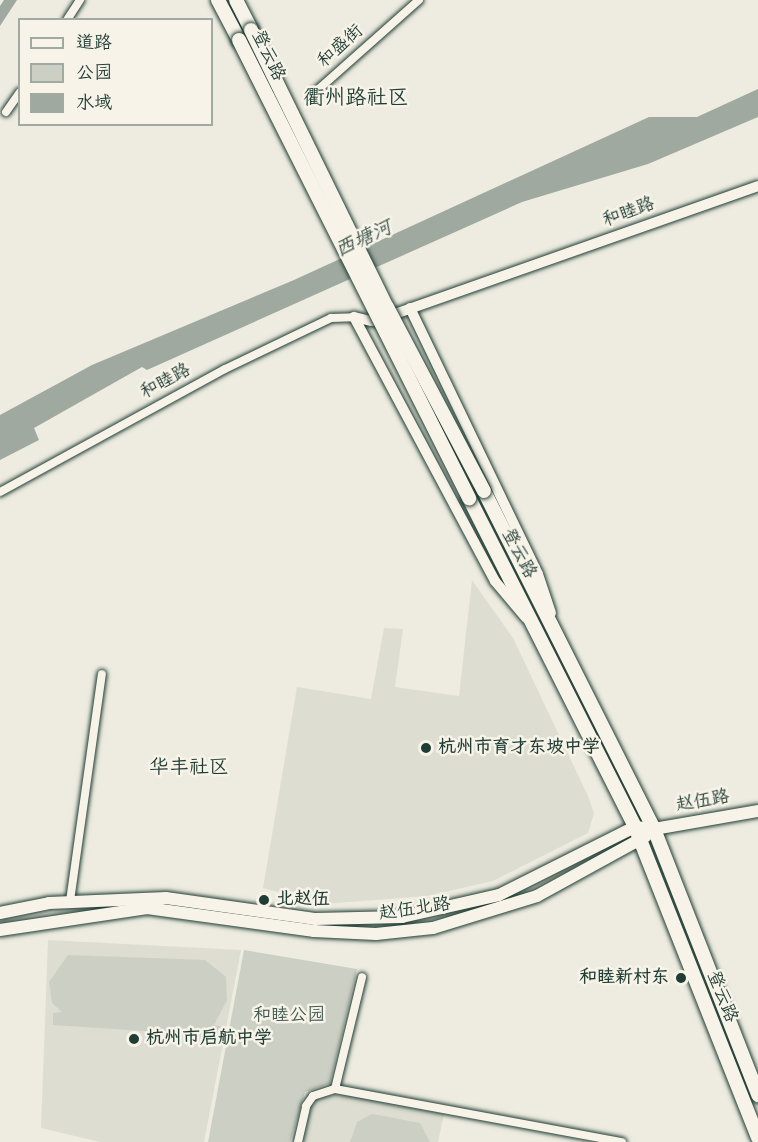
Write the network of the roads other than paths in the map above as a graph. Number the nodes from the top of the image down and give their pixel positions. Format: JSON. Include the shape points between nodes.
{"nodes":[{"id":1,"x":80,"y":0,"type":"edge"},
{"id":2,"x":218,"y":0,"type":"edge"},
{"id":3,"x":236,"y":0,"type":"edge"},
{"id":4,"x":419,"y":0,"type":"edge"},
{"id":5,"x":68,"y":18,"type":"edge"},
{"id":6,"x":18,"y":95,"type":"edge"},
{"id":7,"x":312,"y":95,"type":"dead end"},
{"id":8,"x":6,"y":112,"type":"dead end"},
{"id":9,"x":758,"y":186,"type":"edge"},
{"id":10,"x":410,"y":308,"type":"junction"},
{"id":11,"x":354,"y":317,"type":"junction"},
{"id":12,"x":0,"y":492,"type":"edge"},
{"id":13,"x":558,"y":636,"type":"junction"},
{"id":14,"x":544,"y":641,"type":"junction"},
{"id":15,"x":102,"y":674,"type":"dead end"},
{"id":16,"x":758,"y":811,"type":"edge"},
{"id":17,"x":635,"y":827,"type":"junction"},
{"id":18,"x":654,"y":829,"type":"junction"},
{"id":19,"x":641,"y":841,"type":"junction"},
{"id":20,"x":70,"y":901,"type":"junction"},
{"id":21,"x":0,"y":913,"type":"edge"},
{"id":22,"x":0,"y":930,"type":"edge"},
{"id":23,"x":362,"y":977,"type":"dead end"},
{"id":24,"x":335,"y":1089,"type":"junction"},
{"id":25,"x":758,"y":1095,"type":"edge"},
{"id":26,"x":758,"y":1137,"type":"edge"},
{"id":27,"x":298,"y":1142,"type":"edge"},
{"id":28,"x":622,"y":1142,"type":"edge"}],
"edges":[{"from":1,"to":5,"type":"street"},
{"from":2,"to":14,"type":"main road","name":"登云路","bridge":true},
{"from":3,"to":13,"type":"main road","name":"登云路","bridge":true,"via":[[387,307]]},
{"from":4,"to":7,"type":"street","name":"和盛街"},
{"from":6,"to":8,"type":"street"},
{"from":9,"to":10,"type":"street","name":"和睦路"},
{"from":10,"to":11,"type":"street","name":"和睦路","via":[[372,321]]},
{"from":10,"to":13,"type":"street","via":[[538,574]]},
{"from":11,"to":12,"type":"street","name":"和睦路","via":[[331,318],[225,369]]},
{"from":11,"to":14,"type":"street","via":[[495,581]]},
{"from":13,"to":18,"type":"main road","name":"登云路"},
{"from":14,"to":17,"type":"main road","name":"登云路"},
{"from":15,"to":20,"type":"street"},
{"from":16,"to":18,"type":"main road","name":"赵伍路"},
{"from":17,"to":18,"type":"main road","name":"赵伍路"},
{"from":17,"to":19,"type":"main road","name":"登云路"},
{"from":17,"to":20,"type":"main road","name":"赵伍北路","via":[[499,895],[402,917],[315,919],[166,897]]},
{"from":18,"to":19,"type":"main road"},
{"from":18,"to":25,"type":"main road","name":"登云路"},
{"from":19,"to":22,"type":"main road","name":"赵伍北路","via":[[522,902],[405,932],[314,931],[147,908]]},
{"from":19,"to":26,"type":"main road","name":"登云路"},
{"from":20,"to":21,"type":"main road","name":"赵伍北路"},
{"from":23,"to":24,"type":"street"},
{"from":24,"to":27,"type":"street","via":[[313,1096],[306,1106]]},
{"from":24,"to":28,"type":"street"}]}
